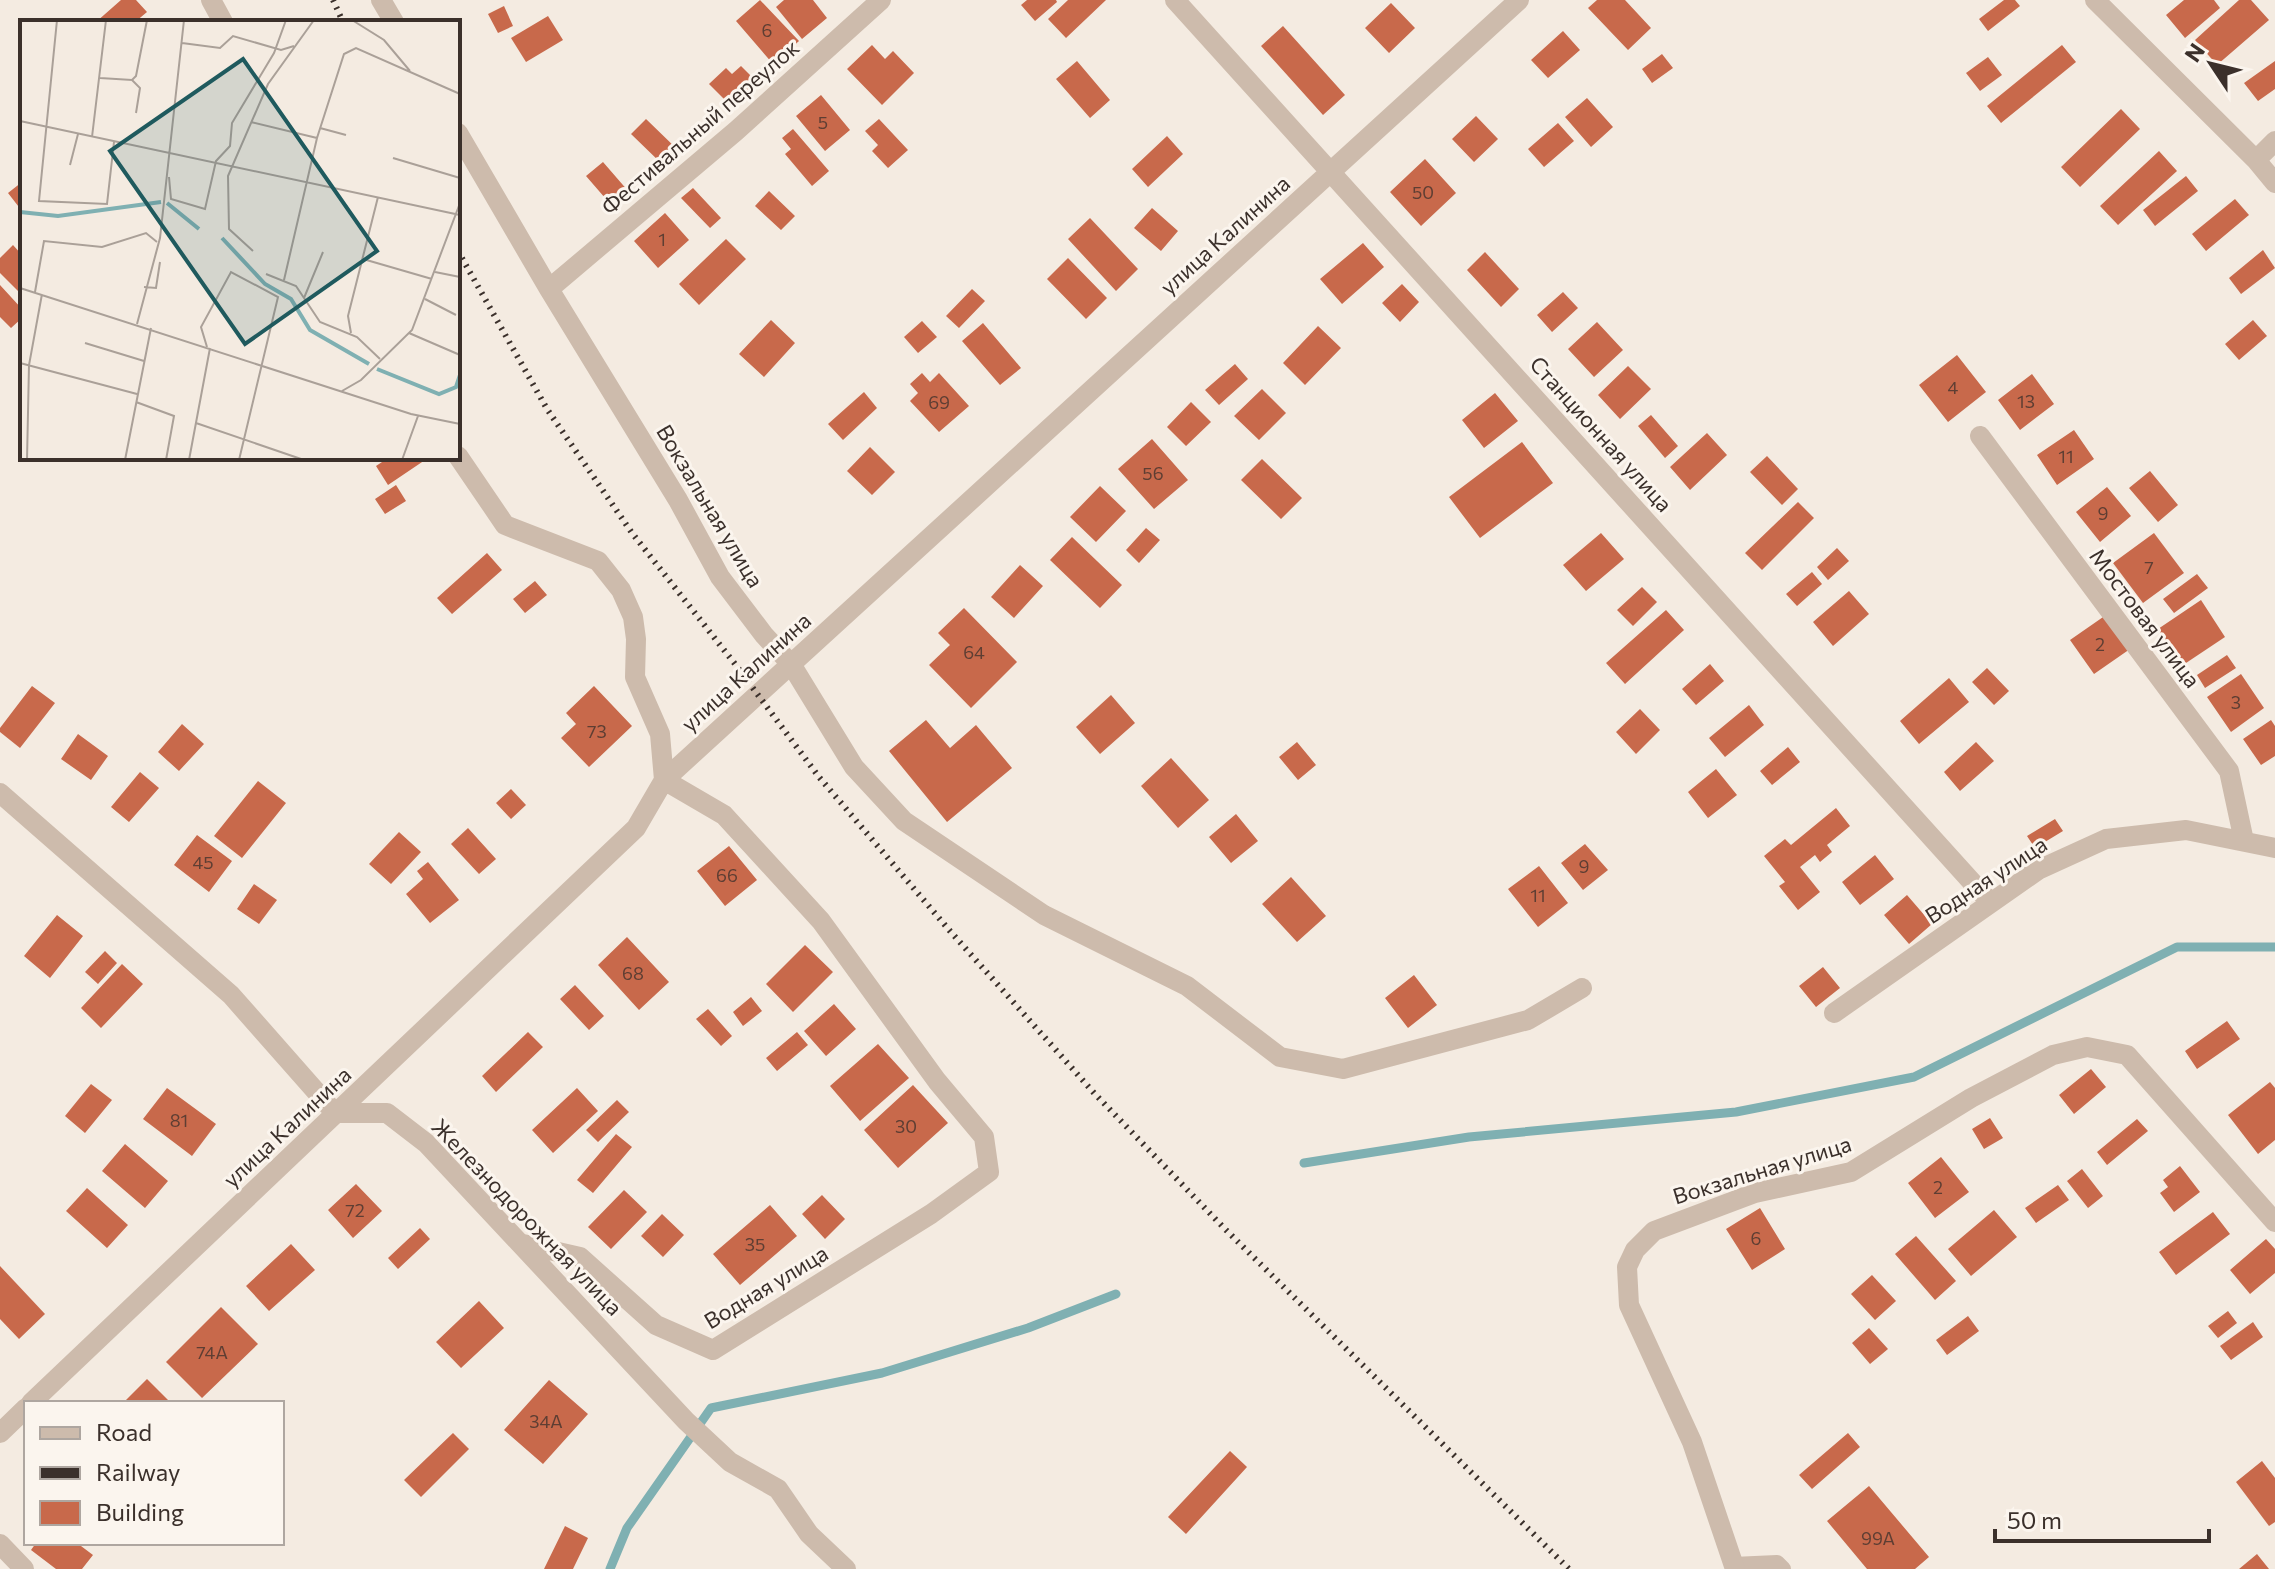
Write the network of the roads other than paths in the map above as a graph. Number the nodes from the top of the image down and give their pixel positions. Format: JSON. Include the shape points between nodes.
{"nodes":[{"id":1,"x":211,"y":0,"type":"edge"},
{"id":2,"x":381,"y":0,"type":"edge"},
{"id":3,"x":881,"y":0,"type":"edge"},
{"id":4,"x":1175,"y":0,"type":"edge"},
{"id":5,"x":1519,"y":0,"type":"edge"},
{"id":6,"x":2095,"y":0,"type":"edge"},
{"id":7,"x":222,"y":20,"type":"edge"},
{"id":8,"x":393,"y":20,"type":"edge"},
{"id":9,"x":460,"y":136,"type":"edge"},
{"id":10,"x":2275,"y":141,"type":"edge"},
{"id":11,"x":2256,"y":160,"type":"junction"},
{"id":12,"x":1331,"y":171,"type":"junction"},
{"id":13,"x":2275,"y":183,"type":"edge"},
{"id":14,"x":549,"y":289,"type":"junction"},
{"id":15,"x":1980,"y":436,"type":"dead end"},
{"id":16,"x":460,"y":459,"type":"edge"},
{"id":17,"x":791,"y":664,"type":"junction"},
{"id":18,"x":664,"y":780,"type":"junction"},
{"id":19,"x":0,"y":793,"type":"edge"},
{"id":20,"x":2244,"y":841,"type":"junction"},
{"id":21,"x":2275,"y":848,"type":"edge"},
{"id":22,"x":1990,"y":902,"type":"junction"},
{"id":23,"x":1582,"y":988,"type":"dead end"},
{"id":24,"x":1834,"y":1013,"type":"dead end"},
{"id":25,"x":335,"y":1113,"type":"junction"},
{"id":26,"x":2275,"y":1222,"type":"edge"},
{"id":27,"x":523,"y":1244,"type":"junction"},
{"id":28,"x":33,"y":1401,"type":"edge"},
{"id":29,"x":24,"y":1410,"type":"edge"},
{"id":30,"x":0,"y":1433,"type":"edge"},
{"id":31,"x":0,"y":1544,"type":"edge"},
{"id":32,"x":1734,"y":1567,"type":"edge"},
{"id":33,"x":24,"y":1569,"type":"edge"},
{"id":34,"x":846,"y":1569,"type":"edge"},
{"id":35,"x":1783,"y":1569,"type":"edge"}],
"edges":[{"from":1,"to":7,"type":"street"},
{"from":2,"to":8,"type":"street"},
{"from":3,"to":14,"type":"street","name":"Фестивальный переулок"},
{"from":4,"to":12,"type":"street","name":"Станционная улица"},
{"from":5,"to":12,"type":"street","name":"улица Калинина"},
{"from":6,"to":11,"type":"street"},
{"from":9,"to":14,"type":"street","name":"Вокзальная улица"},
{"from":10,"to":11,"type":"street"},
{"from":11,"to":13,"type":"street"},
{"from":12,"to":17,"type":"street","name":"улица Калинина"},
{"from":12,"to":22,"type":"street","name":"Станционная улица"},
{"from":14,"to":17,"type":"street","name":"Вокзальная улица","via":[[720,577]]},
{"from":15,"to":20,"type":"street","name":"Мостовая улица","via":[[2229,771]]},
{"from":16,"to":18,"type":"street","via":[[505,525],[598,561],[621,590],[633,617],[635,677],[660,734]]},
{"from":17,"to":18,"type":"street","name":"улица Калинина"},
{"from":17,"to":23,"type":"street","name":"Вокзальная улица","via":[[854,767],[904,821],[1044,915],[1187,986],[1280,1057],[1343,1069],[1528,1020]]},
{"from":18,"to":25,"type":"street","name":"улица Калинина","via":[[636,828]]},
{"from":18,"to":27,"type":"street","name":"Водная улица","via":[[724,815],[821,921],[984,1137],[989,1172],[713,1350],[656,1325],[580,1257]]},
{"from":19,"to":25,"type":"street","via":[[231,995]]},
{"from":20,"to":21,"type":"street","name":"Водная улица"},
{"from":20,"to":22,"type":"street","name":"Водная улица","via":[[2186,830],[2106,839],[2038,870]]},
{"from":22,"to":24,"type":"street","name":"Водная улица"},
{"from":25,"to":27,"type":"street","name":"Железнодорожная улица","via":[[387,1113],[426,1143]]},
{"from":25,"to":28,"type":"street","name":"улица Калинина"},
{"from":26,"to":32,"type":"street","name":"Вокзальная улица","via":[[2127,1055],[2087,1047],[2053,1055],[1971,1098],[1851,1172],[1755,1193],[1654,1231],[1627,1267],[1629,1305],[1692,1442]]},
{"from":27,"to":34,"type":"street","name":"Железнодорожная улица","via":[[686,1421],[730,1462],[778,1489],[809,1534]]},
{"from":29,"to":30,"type":"street"},
{"from":31,"to":33,"type":"street"},
{"from":32,"to":35,"type":"lane","via":[[1777,1563]]}]}
